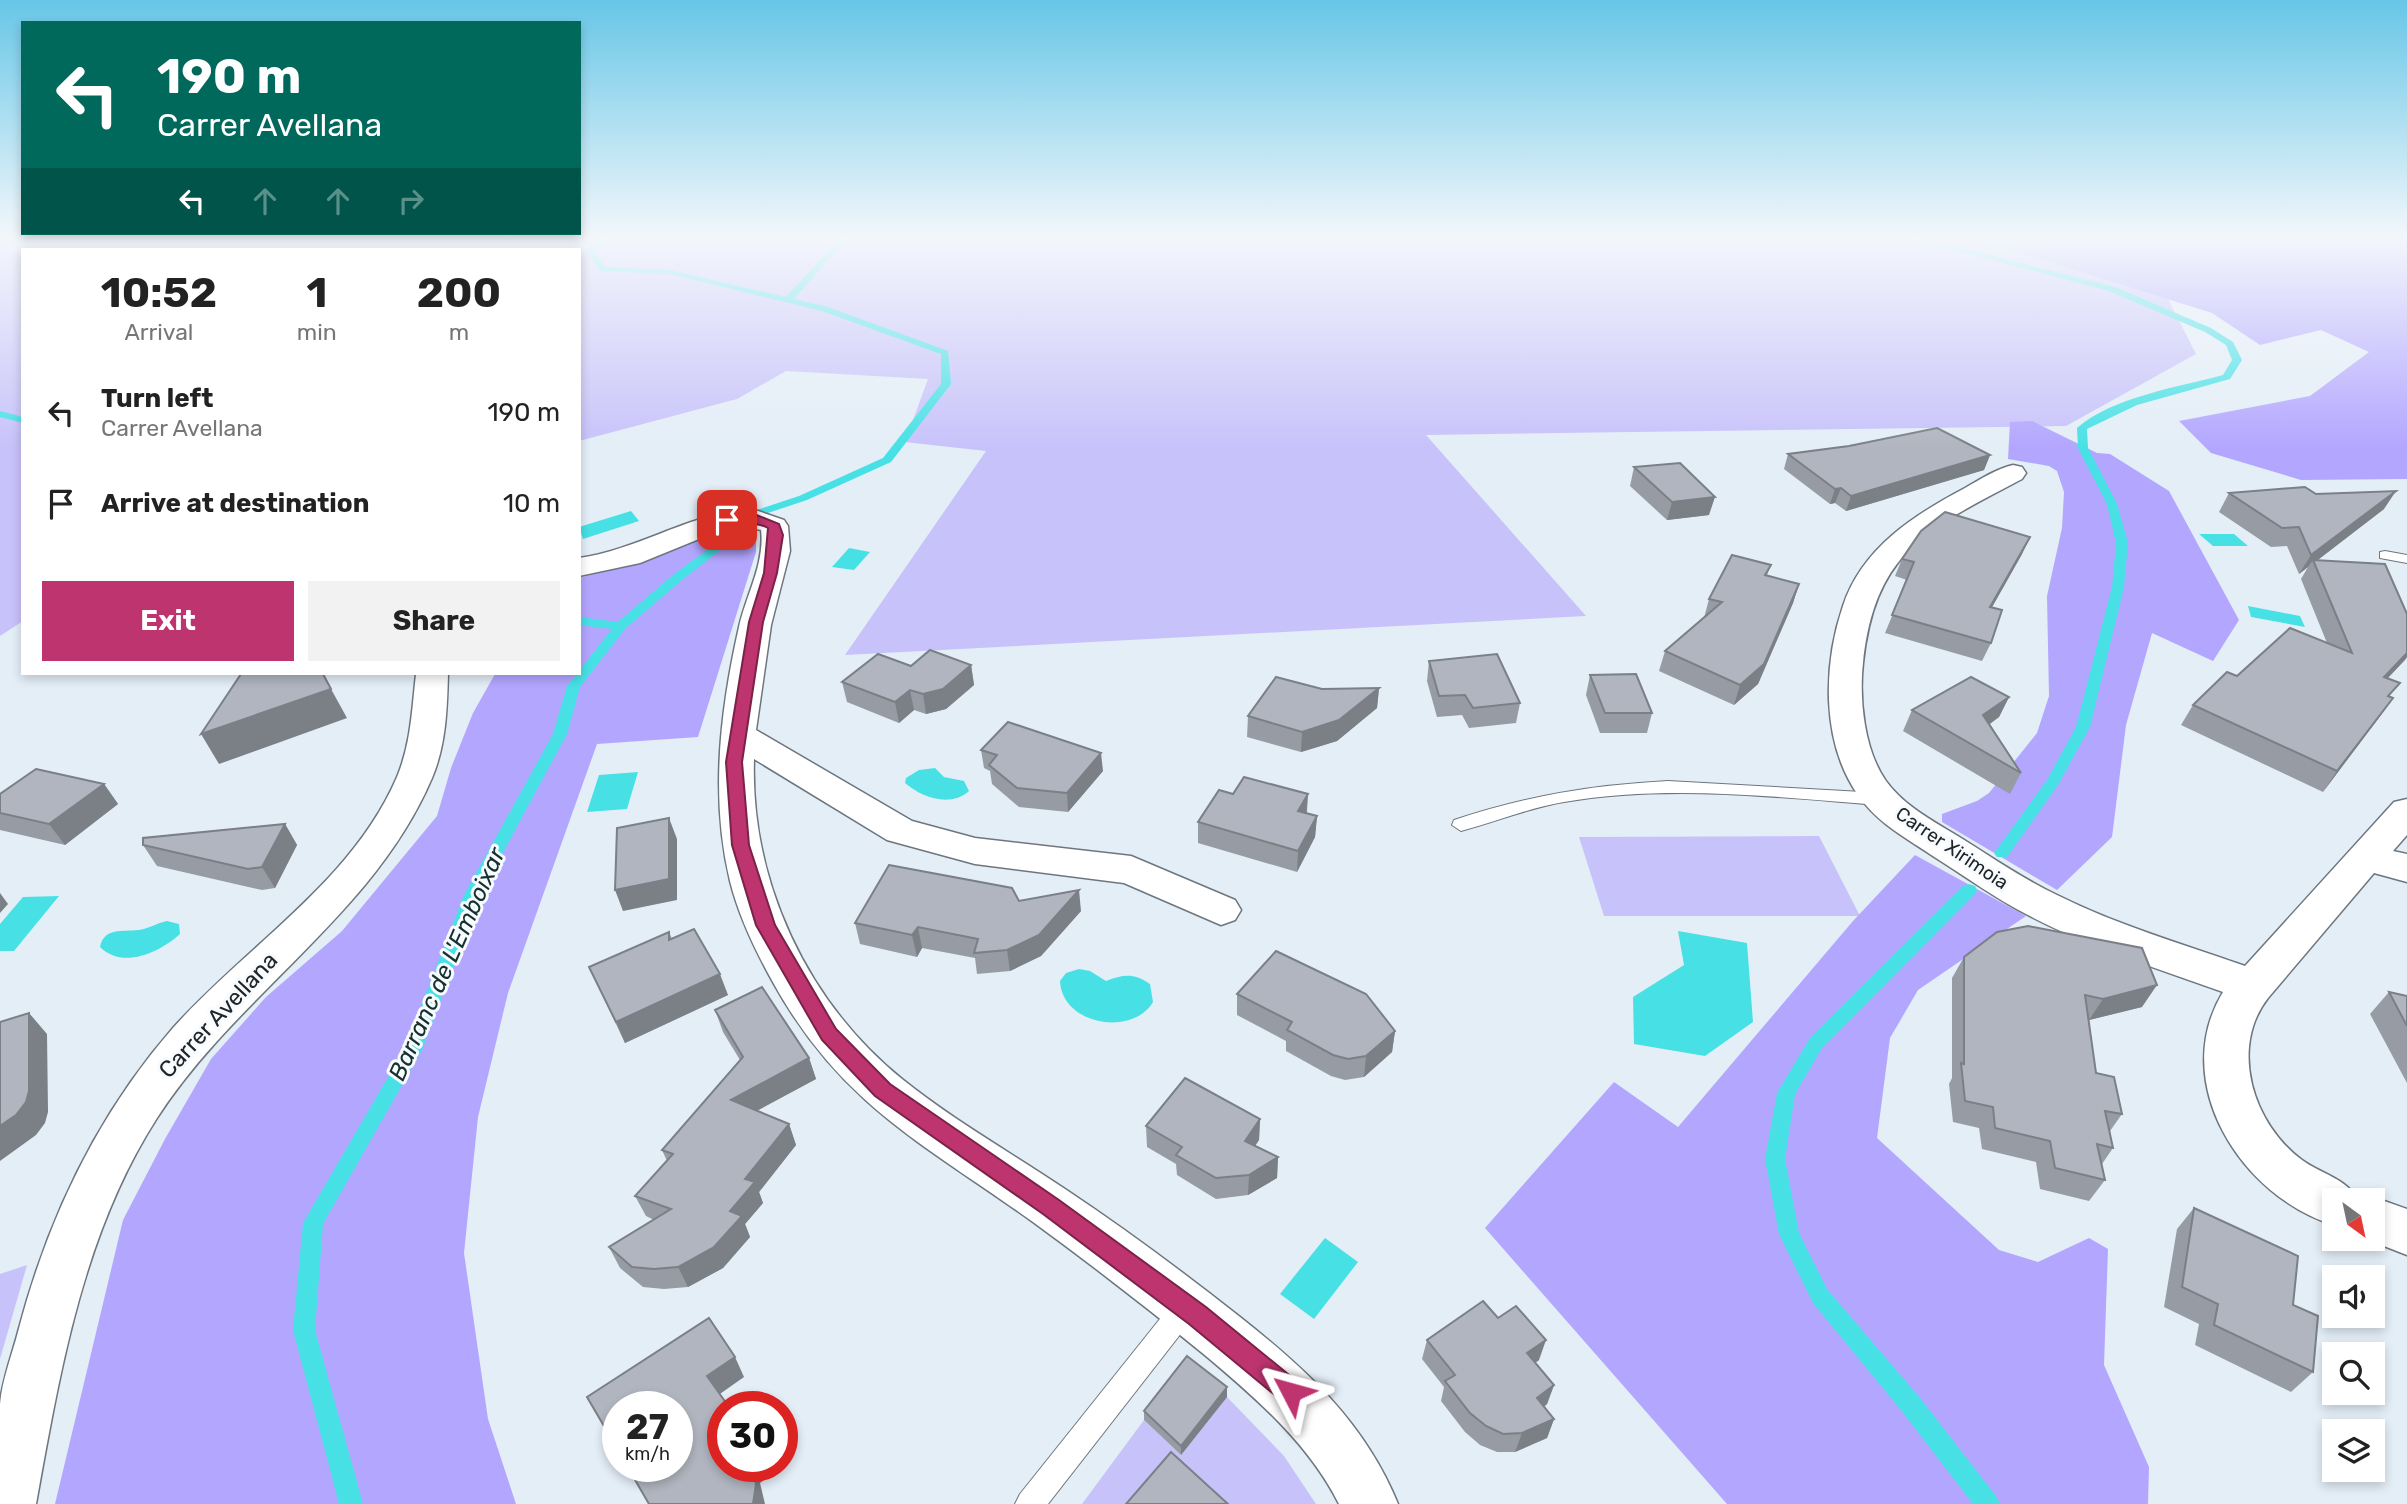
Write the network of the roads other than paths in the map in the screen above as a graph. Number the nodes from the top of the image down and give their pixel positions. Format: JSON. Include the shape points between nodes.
{"nodes":[{"id":1,"x":2014,"y":473,"type":"dead end"},
{"id":2,"x":2385,"y":555,"type":"dead end"},
{"id":3,"x":2407,"y":559,"type":"edge"},
{"id":4,"x":581,"y":567,"type":"edge"},
{"id":5,"x":432,"y":675,"type":"edge"},
{"id":6,"x":738,"y":734,"type":"junction"},
{"id":7,"x":1880,"y":799,"type":"junction"},
{"id":8,"x":2407,"y":811,"type":"edge"},
{"id":9,"x":1461,"y":825,"type":"dead end"},
{"id":10,"x":2387,"y":863,"type":"edge"},
{"id":11,"x":1221,"y":910,"type":"dead end"},
{"id":12,"x":2253,"y":986,"type":"junction"},
{"id":13,"x":2322,"y":1197,"type":"edge"},
{"id":14,"x":2385,"y":1224,"type":"edge"},
{"id":15,"x":2407,"y":1233,"type":"edge"},
{"id":16,"x":1186,"y":1308,"type":"junction"},
{"id":17,"x":7,"y":1504,"type":"edge"},
{"id":18,"x":1030,"y":1504,"type":"edge"},
{"id":19,"x":1370,"y":1504,"type":"edge"}],
"edges":[{"from":1,"to":7,"type":"street","name":"Carrer Xirimoia","via":[[1926,520],[1889,550],[1865,584],[1850,634],[1845,688],[1857,751]]},
{"from":2,"to":3,"type":"lane"},
{"from":4,"to":6,"type":"street","via":[[632,556],[727,520],[754,518],[774,526],[771,573],[756,622]]},
{"from":5,"to":17,"type":"street","name":"Carrer Avellana","via":[[429,735],[416,775],[379,842],[327,905],[182,1048],[151,1088],[89,1198],[34,1369]]},
{"from":6,"to":11,"type":"street","via":[[900,831],[975,851],[1131,870]]},
{"from":6,"to":16,"type":"street","via":[[734,792],[741,845],[756,900],[779,952],[829,1034],[883,1090]]},
{"from":7,"to":9,"type":"lane","via":[[1711,787],[1636,787],[1539,799]]},
{"from":7,"to":12,"type":"street","name":"Carrer Xirimoia","via":[[1995,878],[2053,910]]},
{"from":8,"to":10,"type":"street"},
{"from":10,"to":12,"type":"street"},
{"from":12,"to":13,"type":"street","via":[[2236,1008],[2228,1039],[2238,1114],[2260,1152],[2277,1169]]},
{"from":14,"to":15,"type":"street"},
{"from":16,"to":18,"type":"lane"},
{"from":16,"to":19,"type":"street","via":[[1291,1392],[1338,1448]]}]}
